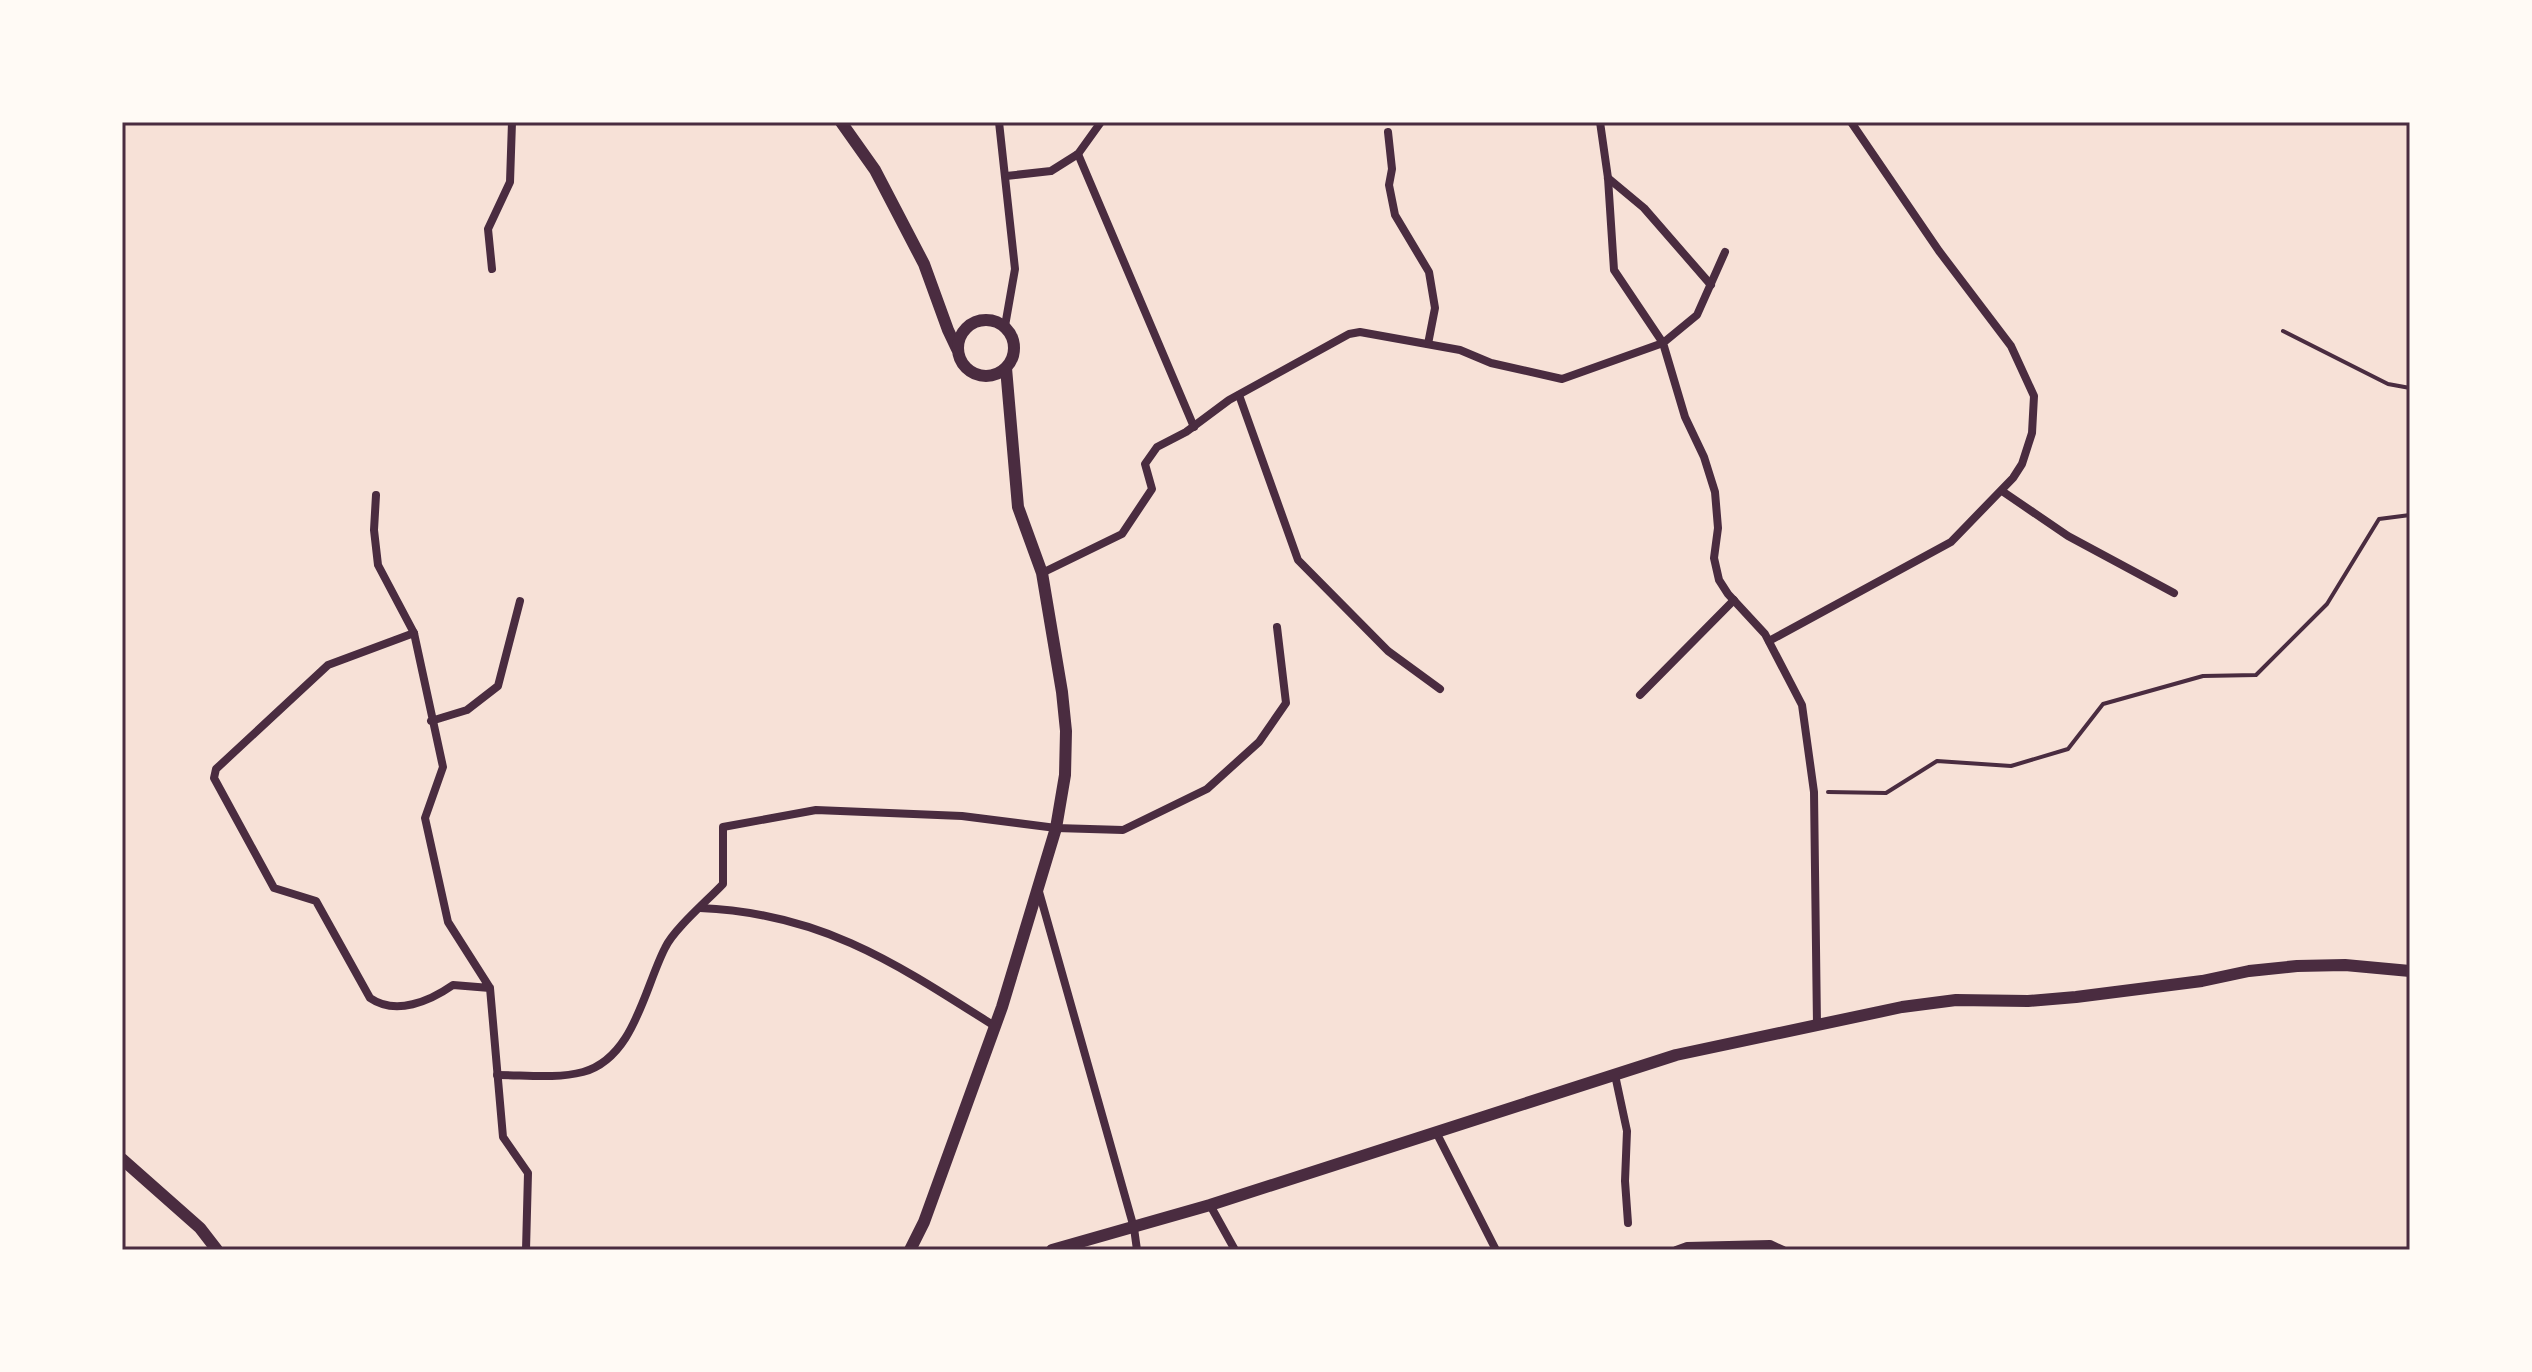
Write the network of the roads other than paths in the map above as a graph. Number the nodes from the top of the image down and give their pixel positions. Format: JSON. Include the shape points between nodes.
{"nodes":[{"id":1,"x":512,"y":122,"type":"edge"},
{"id":2,"x":841,"y":122,"type":"edge"},
{"id":3,"x":999,"y":122,"type":"edge"},
{"id":4,"x":1101,"y":122,"type":"edge"},
{"id":5,"x":1600,"y":122,"type":"edge"},
{"id":6,"x":1851,"y":122,"type":"edge"},
{"id":7,"x":1388,"y":132,"type":"dead end"},
{"id":8,"x":1078,"y":154,"type":"junction"},
{"id":9,"x":1006,"y":176,"type":"junction"},
{"id":10,"x":1608,"y":178,"type":"junction"},
{"id":11,"x":1725,"y":252,"type":"dead end"},
{"id":12,"x":492,"y":269,"type":"dead end"},
{"id":13,"x":1711,"y":285,"type":"junction"},
{"id":14,"x":1005,"y":326,"type":"junction"},
{"id":15,"x":1663,"y":343,"type":"junction"},
{"id":16,"x":1428,"y":344,"type":"junction"},
{"id":17,"x":957,"y":349,"type":"junction"},
{"id":18,"x":1006,"y":368,"type":"junction"},
{"id":19,"x":1239,"y":395,"type":"junction"},
{"id":20,"x":1194,"y":427,"type":"junction"},
{"id":21,"x":2002,"y":491,"type":"junction"},
{"id":22,"x":376,"y":495,"type":"dead end"},
{"id":23,"x":1042,"y":573,"type":"junction"},
{"id":24,"x":2174,"y":593,"type":"dead end"},
{"id":25,"x":1734,"y":600,"type":"junction"},
{"id":26,"x":520,"y":601,"type":"dead end"},
{"id":27,"x":1277,"y":627,"type":"dead end"},
{"id":28,"x":414,"y":633,"type":"junction"},
{"id":29,"x":1769,"y":641,"type":"junction"},
{"id":30,"x":1440,"y":689,"type":"dead end"},
{"id":31,"x":1640,"y":695,"type":"dead end"},
{"id":32,"x":431,"y":721,"type":"junction"},
{"id":33,"x":1056,"y":828,"type":"junction"},
{"id":34,"x":1038,"y":888,"type":"junction"},
{"id":35,"x":700,"y":908,"type":"junction"},
{"id":36,"x":2410,"y":971,"type":"edge"},
{"id":37,"x":490,"y":988,"type":"junction"},
{"id":38,"x":1817,"y":1025,"type":"junction"},
{"id":39,"x":996,"y":1027,"type":"junction"},
{"id":40,"x":497,"y":1075,"type":"junction"},
{"id":41,"x":1615,"y":1075,"type":"junction"},
{"id":42,"x":1436,"y":1132,"type":"junction"},
{"id":43,"x":122,"y":1159,"type":"edge"},
{"id":44,"x":1210,"y":1205,"type":"junction"},
{"id":45,"x":1628,"y":1223,"type":"dead end"},
{"id":46,"x":1134,"y":1228,"type":"junction"},
{"id":47,"x":217,"y":1250,"type":"edge"},
{"id":48,"x":526,"y":1250,"type":"edge"},
{"id":49,"x":910,"y":1250,"type":"edge"},
{"id":50,"x":1052,"y":1250,"type":"edge"},
{"id":51,"x":1137,"y":1250,"type":"edge"},
{"id":52,"x":1235,"y":1250,"type":"edge"},
{"id":53,"x":1496,"y":1250,"type":"edge"},
{"id":54,"x":1676,"y":1250,"type":"edge"},
{"id":55,"x":1783,"y":1250,"type":"edge"}],
"edges":[{"from":1,"to":12,"type":"street","via":[[510,182],[488,229]]},
{"from":2,"to":17,"type":"street","via":[[875,170],[924,264]]},
{"from":3,"to":9,"type":"street"},
{"from":4,"to":8,"type":"street"},
{"from":5,"to":10,"type":"street"},
{"from":6,"to":21,"type":"street","via":[[2011,346],[2034,396],[2028,449]]},
{"from":7,"to":16,"type":"street","via":[[1395,215],[1429,272],[1435,308]]},
{"from":8,"to":9,"type":"street","via":[[1051,171]]},
{"from":8,"to":20,"type":"street"},
{"from":9,"to":14,"type":"street","via":[[1015,269]]},
{"from":10,"to":13,"type":"street","via":[[1644,208]]},
{"from":10,"to":15,"type":"street","via":[[1614,270]]},
{"from":11,"to":13,"type":"street"},
{"from":13,"to":15,"type":"street","via":[[1697,315]]},
{"from":14,"to":17,"type":"street","via":[[978,320],[963,330]]},
{"from":14,"to":18,"type":"street","via":[[1014,342]]},
{"from":15,"to":16,"type":"street","via":[[1562,379]]},
{"from":15,"to":25,"type":"street","via":[[1685,417],[1711,474],[1718,510],[1715,569]]},
{"from":16,"to":19,"type":"street","via":[[1349,334]]},
{"from":17,"to":18,"type":"street","via":[[964,366],[980,376]]},
{"from":18,"to":23,"type":"street","via":[[1018,507]]},
{"from":19,"to":20,"type":"street"},
{"from":19,"to":30,"type":"street","via":[[1298,560],[1388,651]]},
{"from":20,"to":23,"type":"street","via":[[1150,455],[1145,464],[1152,489],[1122,534]]},
{"from":21,"to":24,"type":"street","via":[[2068,536]]},
{"from":21,"to":29,"type":"street","via":[[1951,542]]},
{"from":22,"to":28,"type":"street","via":[[378,565]]},
{"from":23,"to":33,"type":"street","via":[[1066,731]]},
{"from":25,"to":29,"type":"street"},
{"from":25,"to":31,"type":"street"},
{"from":26,"to":32,"type":"street","via":[[498,686],[467,710]]},
{"from":27,"to":33,"type":"street","via":[[1286,703],[1259,742],[1207,789],[1123,830]]},
{"from":28,"to":32,"type":"street"},
{"from":28,"to":37,"type":"street","via":[[328,665],[216,769],[214,778],[274,888],[316,901],[370,998],[400,1007],[453,985]]},
{"from":29,"to":38,"type":"street","via":[[1802,705],[1814,792]]},
{"from":32,"to":37,"type":"street","via":[[443,767],[425,818],[440,888],[448,922]]},
{"from":33,"to":34,"type":"street"},
{"from":33,"to":35,"type":"street","via":[[962,816],[816,810],[723,827],[723,884]]},
{"from":34,"to":39,"type":"street"},
{"from":34,"to":46,"type":"street"},
{"from":35,"to":39,"type":"street","via":[[765,915],[837,936],[893,962]]},
{"from":35,"to":40,"type":"street","via":[[666,944],[630,1030],[609,1061],[584,1072],[553,1076]]},
{"from":36,"to":38,"type":"street","via":[[2281,967],[2076,997],[1915,1004]]},
{"from":37,"to":40,"type":"street"},
{"from":38,"to":41,"type":"street","via":[[1676,1055]]},
{"from":39,"to":49,"type":"street"},
{"from":40,"to":48,"type":"street","via":[[503,1137],[528,1173]]},
{"from":41,"to":42,"type":"street"},
{"from":41,"to":45,"type":"street","via":[[1627,1131]]},
{"from":42,"to":44,"type":"street"},
{"from":42,"to":53,"type":"street"},
{"from":43,"to":47,"type":"street","via":[[200,1228]]},
{"from":44,"to":46,"type":"street"},
{"from":44,"to":52,"type":"street"},
{"from":46,"to":50,"type":"street"},
{"from":46,"to":51,"type":"street"},
{"from":54,"to":55,"type":"street","via":[[1770,1244]]}]}
